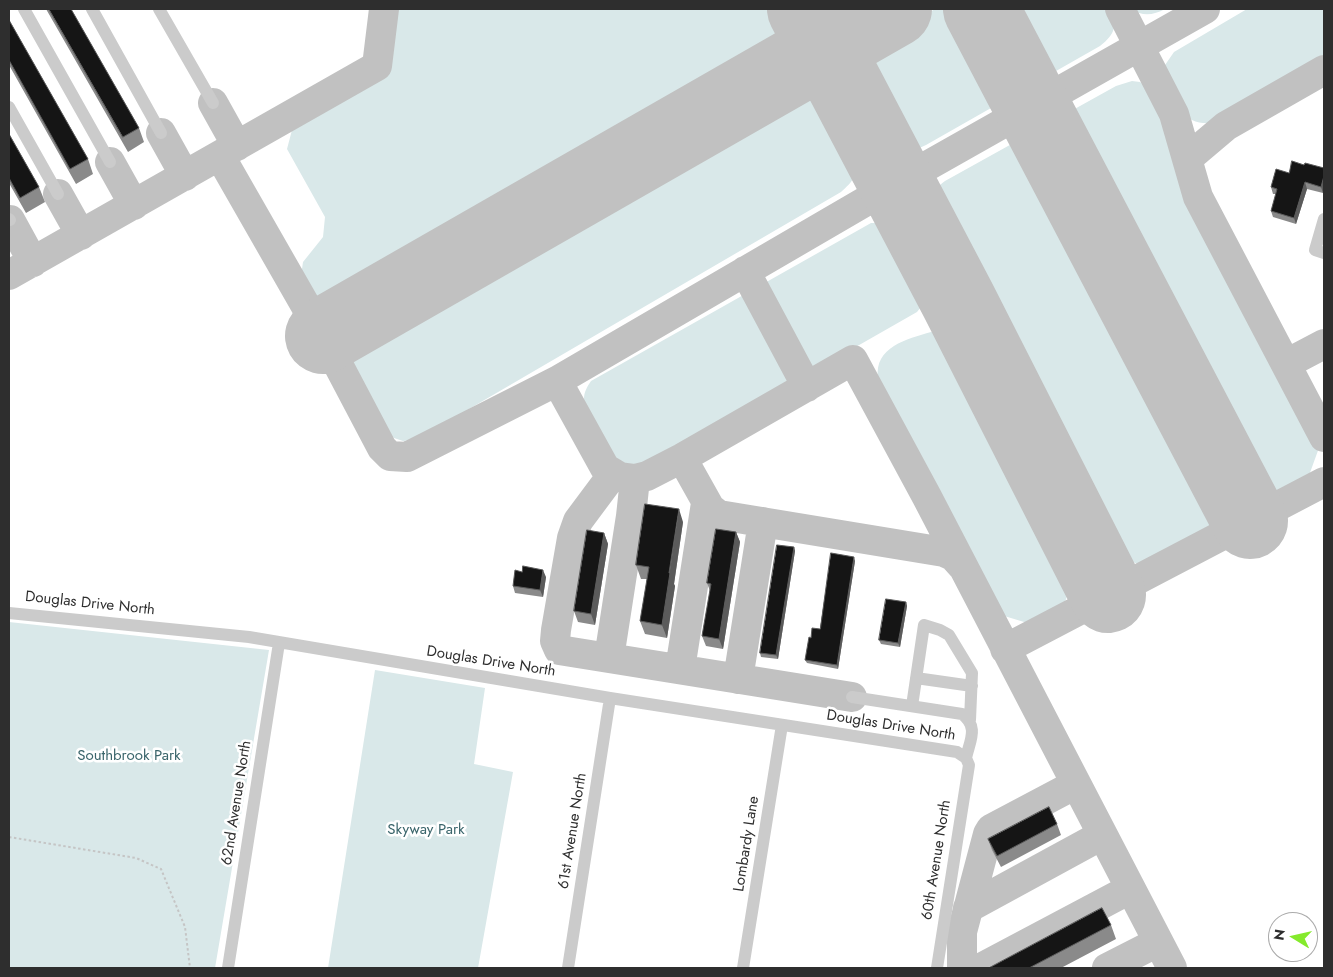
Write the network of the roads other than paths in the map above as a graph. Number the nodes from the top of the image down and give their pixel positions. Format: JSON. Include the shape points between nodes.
{"nodes":[{"id":1,"x":24,"y":9,"type":"edge"},
{"id":2,"x":92,"y":9,"type":"edge"},
{"id":3,"x":159,"y":9,"type":"edge"},
{"id":4,"x":213,"y":103,"type":"dead end"},
{"id":5,"x":9,"y":107,"type":"edge"},
{"id":6,"x":161,"y":133,"type":"dead end"},
{"id":7,"x":110,"y":162,"type":"dead end"},
{"id":8,"x":58,"y":194,"type":"dead end"},
{"id":9,"x":1324,"y":219,"type":"edge"},
{"id":10,"x":1324,"y":253,"type":"edge"},
{"id":11,"x":9,"y":613,"type":"edge"},
{"id":12,"x":279,"y":643,"type":"junction"},
{"id":13,"x":916,"y":678,"type":"junction"},
{"id":14,"x":972,"y":686,"type":"junction"},
{"id":15,"x":852,"y":697,"type":"dead end"},
{"id":16,"x":610,"y":698,"type":"junction"},
{"id":17,"x":912,"y":706,"type":"junction"},
{"id":18,"x":970,"y":720,"type":"junction"},
{"id":19,"x":782,"y":725,"type":"junction"},
{"id":20,"x":966,"y":758,"type":"junction"},
{"id":21,"x":228,"y":968,"type":"edge"},
{"id":22,"x":568,"y":968,"type":"edge"},
{"id":23,"x":743,"y":968,"type":"edge"},
{"id":24,"x":937,"y":968,"type":"edge"}],
"edges":[{"from":1,"to":7,"type":"street"},
{"from":2,"to":6,"type":"street"},
{"from":3,"to":4,"type":"street"},
{"from":5,"to":8,"type":"street"},
{"from":9,"to":10,"type":"street","via":[[1315,250]]},
{"from":11,"to":12,"type":"street","name":"Douglas Drive North","via":[[249,636]]},
{"from":12,"to":16,"type":"street","name":"Douglas Drive North"},
{"from":12,"to":21,"type":"street","name":"62nd Avenue North"},
{"from":13,"to":14,"type":"street"},
{"from":13,"to":14,"type":"street","name":"60th Avenue North","via":[[924,625],[949,635],[972,673]]},
{"from":13,"to":17,"type":"street"},
{"from":14,"to":18,"type":"street","name":"60th Avenue North"},
{"from":15,"to":17,"type":"street"},
{"from":16,"to":19,"type":"street","name":"Douglas Drive North"},
{"from":16,"to":22,"type":"street","name":"61st Avenue North"},
{"from":17,"to":18,"type":"street","via":[[962,714]]},
{"from":18,"to":20,"type":"street","name":"60th Avenue North","via":[[973,727]]},
{"from":19,"to":20,"type":"street","name":"Douglas Drive North","via":[[957,752]]},
{"from":19,"to":23,"type":"street","name":"Lombardy Lane"},
{"from":20,"to":24,"type":"street","name":"60th Avenue North","via":[[969,765]]}]}
